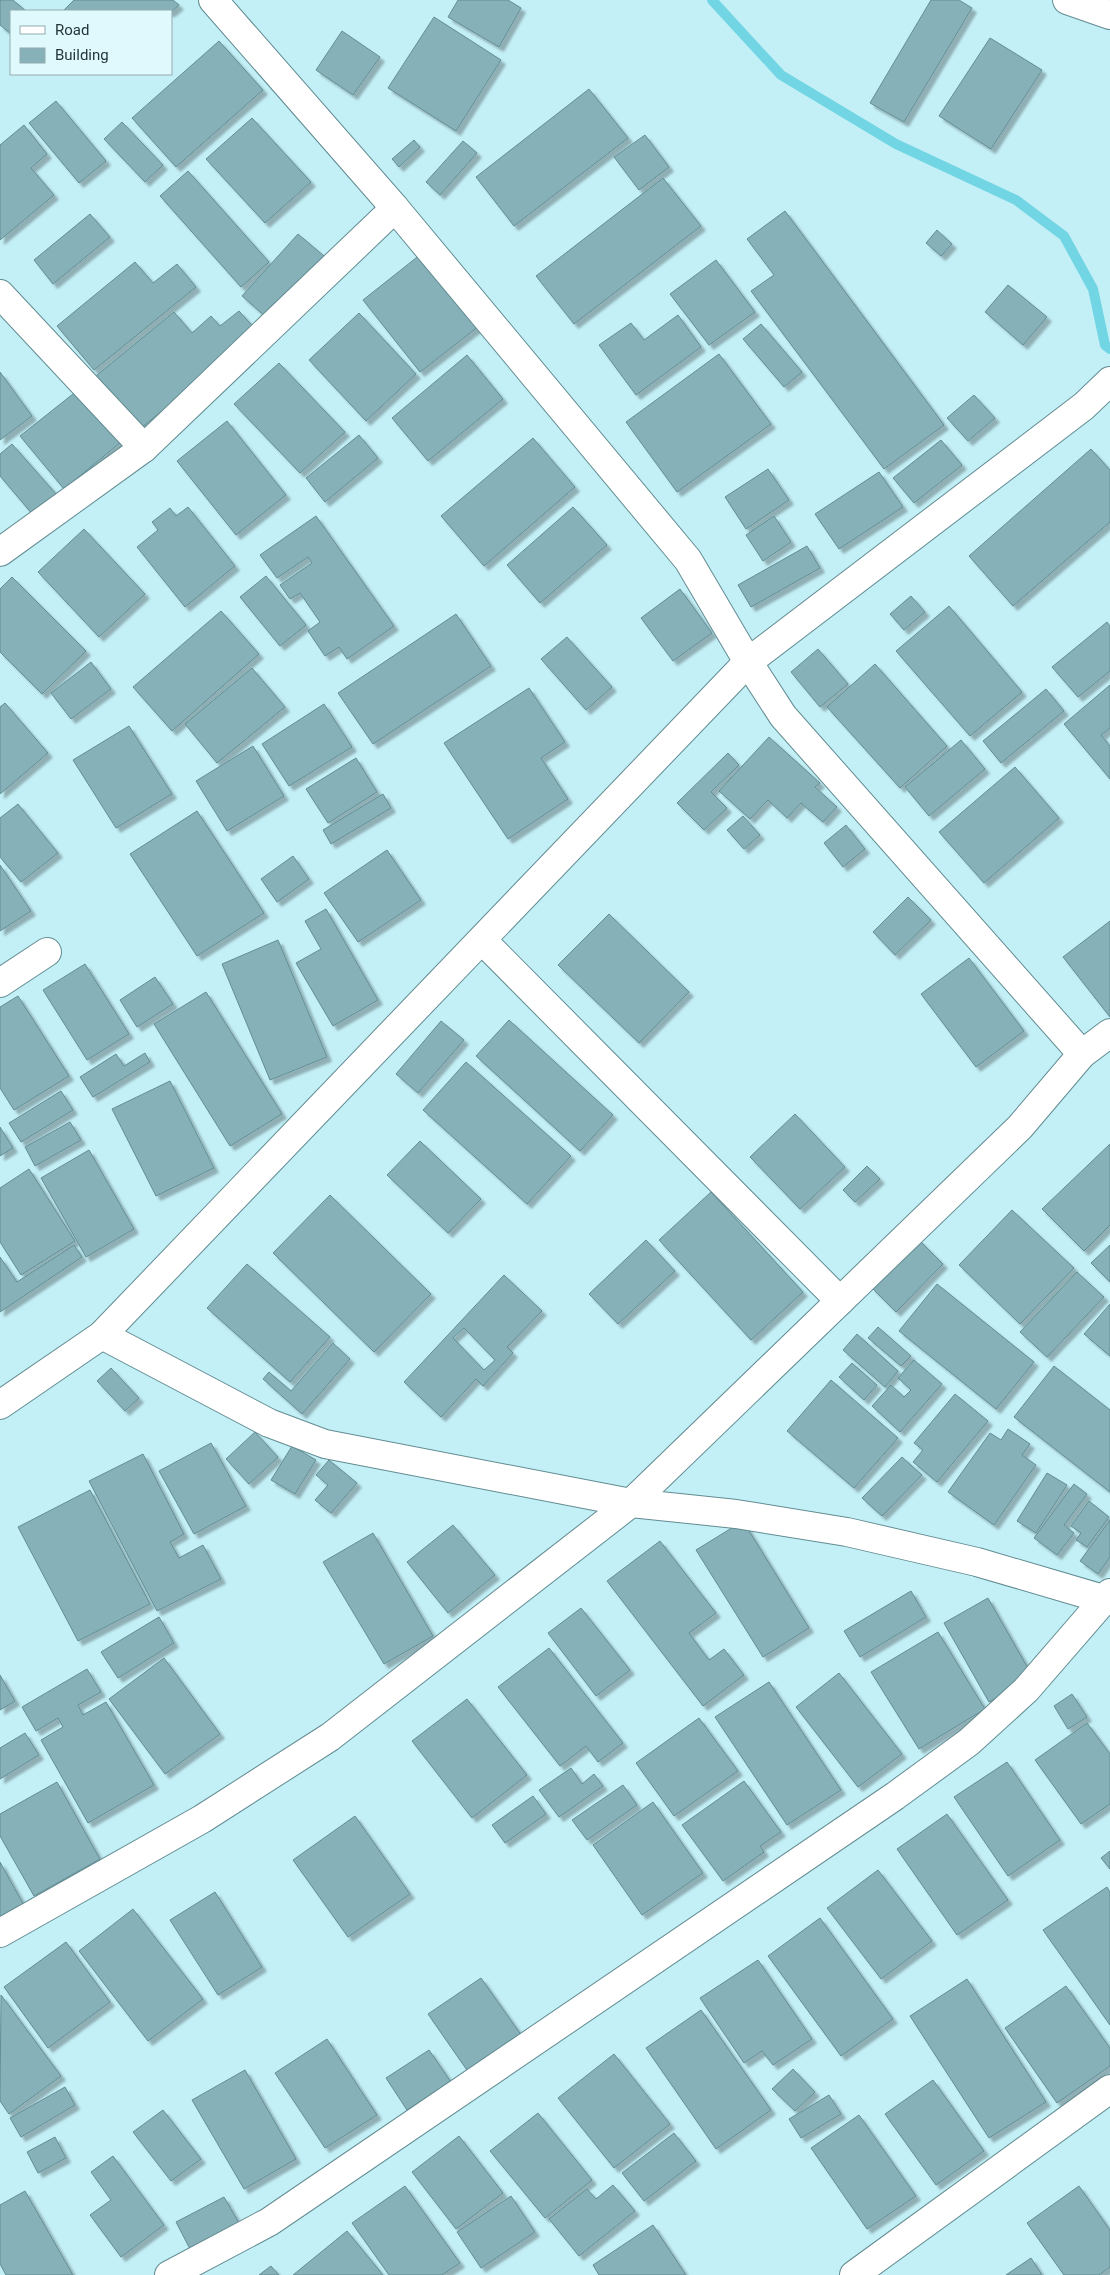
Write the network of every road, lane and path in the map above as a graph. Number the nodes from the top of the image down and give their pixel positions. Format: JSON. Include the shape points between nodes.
{"nodes":[{"id":1,"x":213,"y":0,"type":"edge"},
{"id":2,"x":1067,"y":0,"type":"edge"},
{"id":3,"x":1110,"y":15,"type":"edge"},
{"id":4,"x":395,"y":208,"type":"junction"},
{"id":5,"x":0,"y":294,"type":"edge"},
{"id":6,"x":1110,"y":381,"type":"edge"},
{"id":7,"x":144,"y":448,"type":"junction"},
{"id":8,"x":0,"y":552,"type":"edge"},
{"id":9,"x":748,"y":662,"type":"junction"},
{"id":10,"x":482,"y":940,"type":"junction"},
{"id":11,"x":47,"y":952,"type":"dead end"},
{"id":12,"x":0,"y":982,"type":"edge"},
{"id":13,"x":1110,"y":1033,"type":"edge"},
{"id":14,"x":1082,"y":1054,"type":"junction"},
{"id":15,"x":840,"y":1301,"type":"junction"},
{"id":16,"x":102,"y":1335,"type":"junction"},
{"id":17,"x":0,"y":1405,"type":"edge"},
{"id":18,"x":631,"y":1503,"type":"junction"},
{"id":19,"x":1108,"y":1598,"type":"edge"},
{"id":20,"x":0,"y":1933,"type":"edge"},
{"id":21,"x":1110,"y":2089,"type":"edge"},
{"id":22,"x":169,"y":2275,"type":"edge"},
{"id":23,"x":854,"y":2275,"type":"edge"}],
"edges":[{"from":1,"to":4,"type":"street"},
{"from":2,"to":3,"type":"street"},
{"from":4,"to":7,"type":"street"},
{"from":4,"to":9,"type":"street","via":[[688,560]]},
{"from":5,"to":7,"type":"street"},
{"from":6,"to":9,"type":"street","via":[[1084,406]]},
{"from":7,"to":8,"type":"street"},
{"from":9,"to":10,"type":"street"},
{"from":9,"to":14,"type":"street","via":[[783,716]]},
{"from":10,"to":15,"type":"street"},
{"from":10,"to":16,"type":"street"},
{"from":11,"to":12,"type":"street"},
{"from":13,"to":14,"type":"street"},
{"from":14,"to":15,"type":"street","via":[[1020,1127]]},
{"from":15,"to":18,"type":"street"},
{"from":16,"to":17,"type":"street"},
{"from":16,"to":18,"type":"street","via":[[268,1423],[325,1444]]},
{"from":18,"to":19,"type":"street","via":[[736,1514],[847,1532],[977,1562]]},
{"from":18,"to":20,"type":"street","via":[[330,1737],[202,1819]]},
{"from":19,"to":22,"type":"street","via":[[1026,1690],[969,1742],[895,1796],[269,2222]]},
{"from":21,"to":23,"type":"street"}]}
